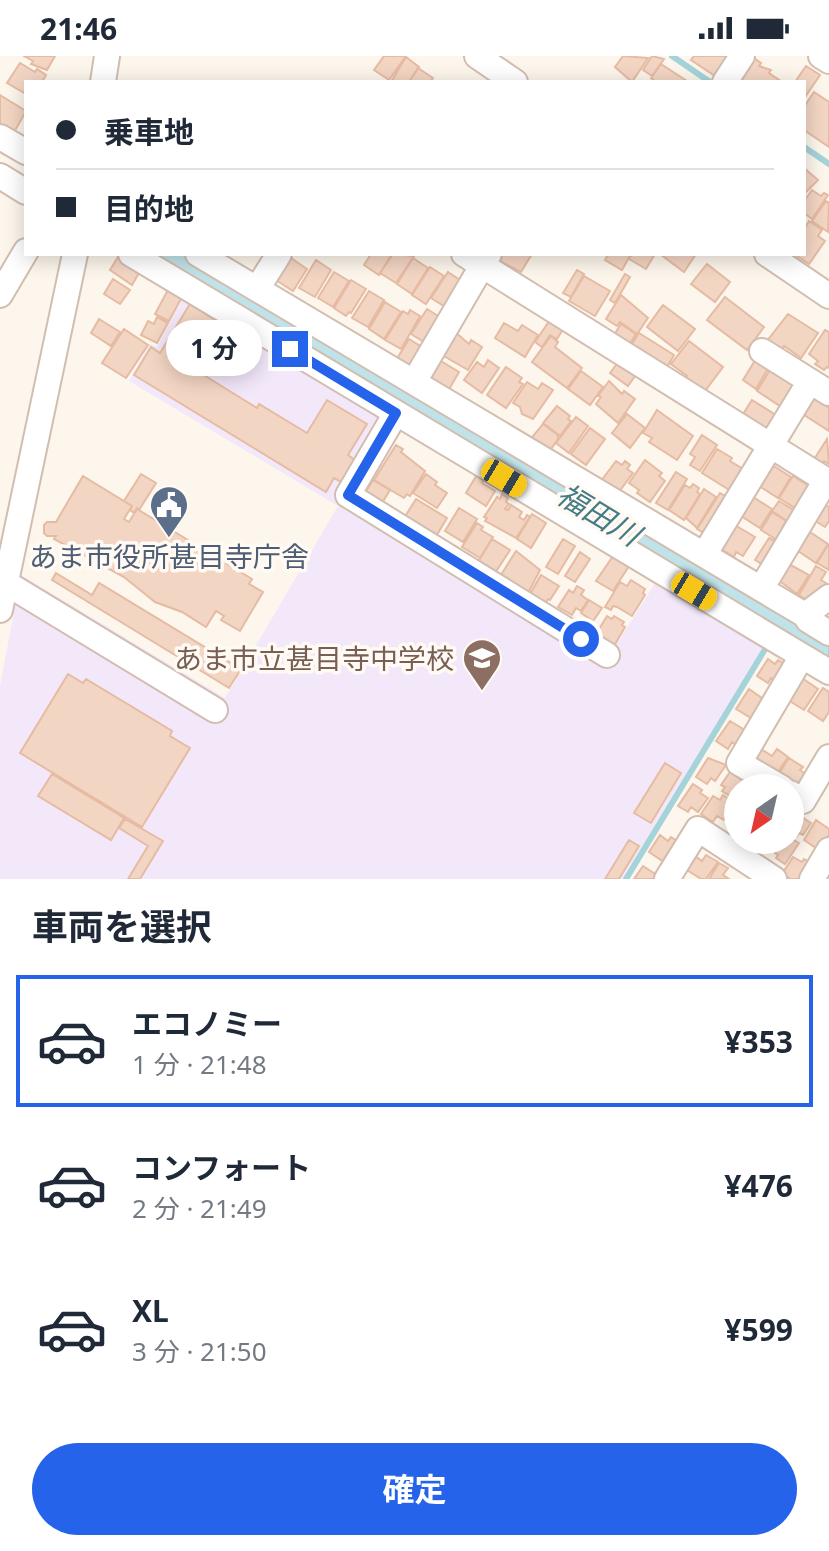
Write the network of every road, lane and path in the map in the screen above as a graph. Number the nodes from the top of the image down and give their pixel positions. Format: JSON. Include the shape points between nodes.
{"nodes":[{"id":1,"x":477,"y":56,"type":"edge"},
{"id":2,"x":742,"y":56,"type":"edge"},
{"id":3,"x":821,"y":56,"type":"edge"},
{"id":4,"x":829,"y":61,"type":"edge"},
{"id":5,"x":512,"y":80,"type":"edge"},
{"id":6,"x":726,"y":80,"type":"edge"},
{"id":7,"x":0,"y":137,"type":"edge"},
{"id":8,"x":24,"y":151,"type":"edge"},
{"id":9,"x":0,"y":176,"type":"edge"},
{"id":10,"x":24,"y":191,"type":"edge"},
{"id":11,"x":24,"y":254,"type":"edge"},
{"id":12,"x":75,"y":256,"type":"edge"},
{"id":13,"x":134,"y":256,"type":"edge"},
{"id":14,"x":201,"y":256,"type":"edge"},
{"id":15,"x":278,"y":256,"type":"edge"},
{"id":16,"x":770,"y":256,"type":"edge"},
{"id":17,"x":478,"y":258,"type":"edge"},
{"id":18,"x":257,"y":289,"type":"junction"},
{"id":19,"x":0,"y":295,"type":"edge"},
{"id":20,"x":829,"y":296,"type":"edge"},
{"id":21,"x":762,"y":351,"type":"dead end"},
{"id":22,"x":414,"y":382,"type":"junction"},
{"id":23,"x":819,"y":387,"type":"edge"},
{"id":24,"x":396,"y":413,"type":"junction"},
{"id":25,"x":770,"y":445,"type":"junction"},
{"id":26,"x":827,"y":481,"type":"edge"},
{"id":27,"x":704,"y":555,"type":"junction"},
{"id":28,"x":6,"y":583,"type":"junction"},
{"id":29,"x":761,"y":589,"type":"junction"},
{"id":30,"x":829,"y":597,"type":"edge"},
{"id":31,"x":0,"y":610,"type":"edge"},
{"id":32,"x":805,"y":615,"type":"junction"},
{"id":33,"x":829,"y":633,"type":"edge"},
{"id":34,"x":607,"y":655,"type":"dead end"},
{"id":35,"x":802,"y":656,"type":"junction"},
{"id":36,"x":829,"y":672,"type":"edge"},
{"id":37,"x":215,"y":710,"type":"dead end"},
{"id":38,"x":829,"y":757,"type":"edge"},
{"id":39,"x":758,"y":774,"type":"edge"},
{"id":40,"x":804,"y":799,"type":"edge"},
{"id":41,"x":829,"y":850,"type":"edge"},
{"id":42,"x":667,"y":879,"type":"edge"},
{"id":43,"x":774,"y":879,"type":"edge"},
{"id":44,"x":812,"y":879,"type":"edge"}],
"edges":[{"from":1,"to":5,"type":"street"},
{"from":2,"to":6,"type":"street"},
{"from":3,"to":4,"type":"street"},
{"from":7,"to":8,"type":"street"},
{"from":9,"to":10,"type":"street"},
{"from":11,"to":19,"type":"street"},
{"from":12,"to":28,"type":"street"},
{"from":13,"to":24,"type":"street"},
{"from":14,"to":18,"type":"street"},
{"from":15,"to":18,"type":"street"},
{"from":16,"to":20,"type":"street"},
{"from":17,"to":22,"type":"street"},
{"from":17,"to":25,"type":"street"},
{"from":18,"to":22,"type":"street"},
{"from":21,"to":23,"type":"street"},
{"from":22,"to":27,"type":"street"},
{"from":23,"to":25,"type":"street"},
{"from":24,"to":34,"type":"street","via":[[348,495]]},
{"from":24,"to":35,"type":"street"},
{"from":25,"to":26,"type":"street"},
{"from":25,"to":27,"type":"street"},
{"from":26,"to":29,"type":"street"},
{"from":27,"to":29,"type":"street"},
{"from":28,"to":31,"type":"street"},
{"from":28,"to":37,"type":"street"},
{"from":29,"to":32,"type":"street"},
{"from":30,"to":32,"type":"street"},
{"from":32,"to":33,"type":"street"},
{"from":35,"to":36,"type":"street"},
{"from":35,"to":39,"type":"street","via":[[739,763]]},
{"from":38,"to":40,"type":"street"},
{"from":41,"to":44,"type":"street"},
{"from":42,"to":43,"type":"street","via":[[698,829]]}]}
